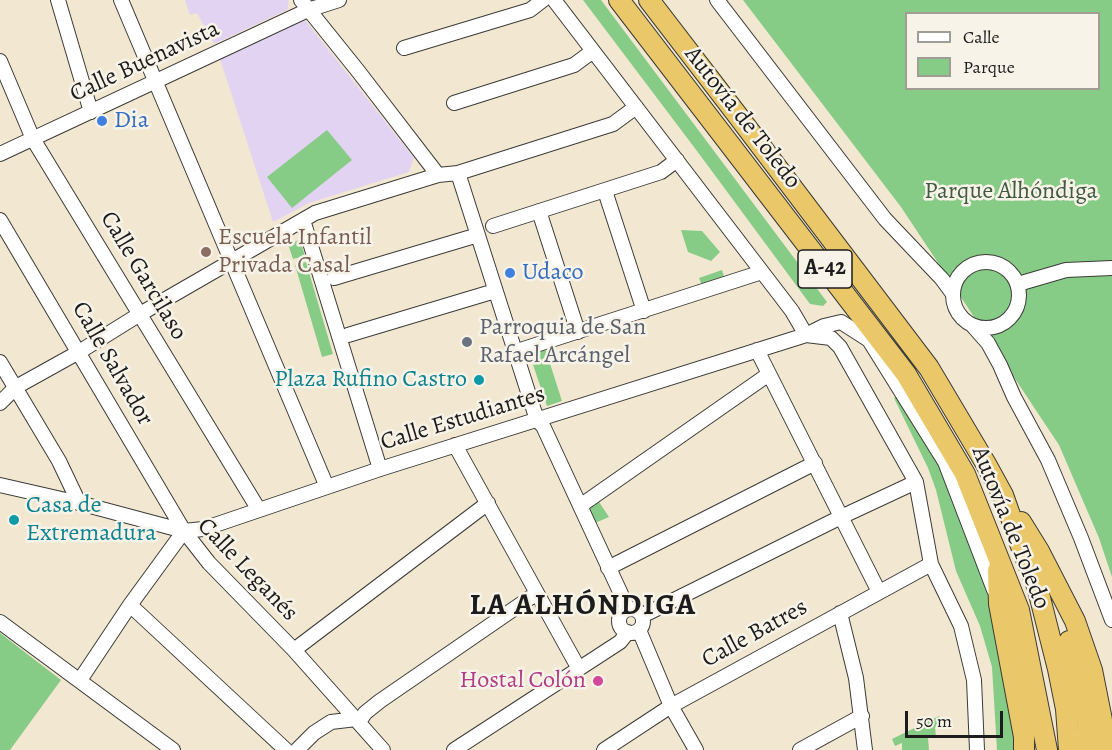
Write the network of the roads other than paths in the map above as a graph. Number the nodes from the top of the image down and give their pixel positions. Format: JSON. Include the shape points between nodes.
{"nodes":[{"id":1,"x":58,"y":0,"type":"edge"},
{"id":2,"x":121,"y":0,"type":"edge"},
{"id":3,"x":339,"y":0,"type":"edge"},
{"id":4,"x":543,"y":0,"type":"edge"},
{"id":5,"x":554,"y":0,"type":"edge"},
{"id":6,"x":619,"y":0,"type":"edge"},
{"id":7,"x":649,"y":0,"type":"edge"},
{"id":8,"x":717,"y":0,"type":"edge"},
{"id":9,"x":305,"y":5,"type":"edge"},
{"id":10,"x":404,"y":48,"type":"dead end"},
{"id":11,"x":593,"y":51,"type":"junction"},
{"id":12,"x":0,"y":61,"type":"edge"},
{"id":13,"x":156,"y":81,"type":"junction"},
{"id":14,"x":454,"y":103,"type":"dead end"},
{"id":15,"x":636,"y":107,"type":"junction"},
{"id":16,"x":92,"y":112,"type":"junction"},
{"id":17,"x":33,"y":139,"type":"junction"},
{"id":18,"x":0,"y":154,"type":"edge"},
{"id":19,"x":677,"y":160,"type":"junction"},
{"id":20,"x":458,"y":173,"type":"junction"},
{"id":21,"x":438,"y":175,"type":"junction"},
{"id":22,"x":605,"y":191,"type":"junction"},
{"id":23,"x":539,"y":211,"type":"junction"},
{"id":24,"x":0,"y":220,"type":"edge"},
{"id":25,"x":303,"y":220,"type":"junction"},
{"id":26,"x":492,"y":226,"type":"dead end"},
{"id":27,"x":478,"y":235,"type":"junction"},
{"id":28,"x":923,"y":260,"type":"junction"},
{"id":29,"x":231,"y":262,"type":"junction"},
{"id":30,"x":968,"y":267,"type":"junction"},
{"id":31,"x":1112,"y":268,"type":"edge"},
{"id":32,"x":762,"y":272,"type":"junction"},
{"id":33,"x":334,"y":278,"type":"dead end"},
{"id":34,"x":1018,"y":284,"type":"junction"},
{"id":35,"x":495,"y":291,"type":"junction"},
{"id":36,"x":952,"y":294,"type":"junction"},
{"id":37,"x":644,"y":311,"type":"junction"},
{"id":38,"x":140,"y":314,"type":"junction"},
{"id":39,"x":1004,"y":323,"type":"junction"},
{"id":40,"x":973,"y":326,"type":"junction"},
{"id":41,"x":578,"y":332,"type":"junction"},
{"id":42,"x":348,"y":335,"type":"dead end"},
{"id":43,"x":806,"y":335,"type":"junction"},
{"id":44,"x":757,"y":350,"type":"junction"},
{"id":45,"x":79,"y":352,"type":"junction"},
{"id":46,"x":514,"y":352,"type":"junction"},
{"id":47,"x":0,"y":362,"type":"edge"},
{"id":48,"x":1000,"y":365,"type":"junction"},
{"id":49,"x":769,"y":374,"type":"junction"},
{"id":50,"x":16,"y":387,"type":"junction"},
{"id":51,"x":0,"y":403,"type":"edge"},
{"id":52,"x":537,"y":420,"type":"junction"},
{"id":53,"x":455,"y":445,"type":"junction"},
{"id":54,"x":815,"y":463,"type":"junction"},
{"id":55,"x":380,"y":469,"type":"junction"},
{"id":56,"x":916,"y":482,"type":"junction"},
{"id":57,"x":0,"y":485,"type":"edge"},
{"id":58,"x":327,"y":487,"type":"junction"},
{"id":59,"x":1003,"y":495,"type":"junction"},
{"id":60,"x":79,"y":503,"type":"junction"},
{"id":61,"x":488,"y":503,"type":"junction"},
{"id":62,"x":580,"y":506,"type":"junction"},
{"id":63,"x":259,"y":510,"type":"junction"},
{"id":64,"x":841,"y":517,"type":"junction"},
{"id":65,"x":184,"y":531,"type":"junction"},
{"id":66,"x":1039,"y":550,"type":"junction"},
{"id":67,"x":998,"y":558,"type":"junction"},
{"id":68,"x":931,"y":564,"type":"junction"},
{"id":69,"x":608,"y":568,"type":"junction"},
{"id":70,"x":879,"y":592,"type":"junction"},
{"id":71,"x":537,"y":593,"type":"junction"},
{"id":72,"x":999,"y":604,"type":"junction"},
{"id":73,"x":130,"y":605,"type":"junction"},
{"id":74,"x":628,"y":609,"type":"junction"},
{"id":75,"x":840,"y":613,"type":"junction"},
{"id":76,"x":1112,"y":620,"type":"edge"},
{"id":77,"x":0,"y":622,"type":"edge"},
{"id":78,"x":636,"y":626,"type":"junction"},
{"id":79,"x":294,"y":650,"type":"junction"},
{"id":80,"x":579,"y":669,"type":"junction"},
{"id":81,"x":80,"y":680,"type":"junction"},
{"id":82,"x":671,"y":706,"type":"junction"},
{"id":83,"x":862,"y":716,"type":"junction"},
{"id":84,"x":358,"y":721,"type":"junction"},
{"id":85,"x":1069,"y":748,"type":"edge"},
{"id":86,"x":1047,"y":749,"type":"edge"},
{"id":87,"x":173,"y":750,"type":"edge"},
{"id":88,"x":286,"y":750,"type":"edge"},
{"id":89,"x":297,"y":750,"type":"edge"},
{"id":90,"x":383,"y":750,"type":"edge"},
{"id":91,"x":454,"y":750,"type":"edge"},
{"id":92,"x":604,"y":750,"type":"edge"},
{"id":93,"x":696,"y":750,"type":"edge"},
{"id":94,"x":800,"y":750,"type":"edge"},
{"id":95,"x":865,"y":750,"type":"edge"},
{"id":96,"x":977,"y":750,"type":"edge"},
{"id":97,"x":1024,"y":750,"type":"edge"},
{"id":98,"x":1089,"y":750,"type":"edge"},
{"id":99,"x":1109,"y":750,"type":"edge"}],
"edges":[{"from":1,"to":16,"type":"street"},
{"from":2,"to":13,"type":"street"},
{"from":3,"to":9,"type":"street","name":"Calle Buenavista"},
{"from":4,"to":10,"type":"street","via":[[530,10]]},
{"from":5,"to":11,"type":"street"},
{"from":6,"to":67,"type":"highway","name":"Autovía de Toledo","number":"A-42","via":[[906,374],[965,474]]},
{"from":7,"to":59,"type":"highway","name":"Autovía de Toledo","number":"A-42","via":[[929,368]]},
{"from":8,"to":28,"type":"street","via":[[885,219]]},
{"from":9,"to":13,"type":"street","name":"Calle Buenavista"},
{"from":9,"to":21,"type":"street"},
{"from":11,"to":14,"type":"street","via":[[574,65]]},
{"from":11,"to":15,"type":"street"},
{"from":12,"to":17,"type":"street","name":"Calle Garcilaso"},
{"from":13,"to":16,"type":"street","name":"Calle Buenavista"},
{"from":13,"to":29,"type":"street"},
{"from":15,"to":19,"type":"street"},
{"from":15,"to":20,"type":"street","via":[[613,124]]},
{"from":16,"to":17,"type":"street","name":"Calle Buenavista"},
{"from":17,"to":18,"type":"street","name":"Calle Buenavista"},
{"from":17,"to":38,"type":"street","name":"Calle Garcilaso"},
{"from":19,"to":22,"type":"street","via":[[661,172]]},
{"from":19,"to":32,"type":"street"},
{"from":20,"to":21,"type":"street"},
{"from":20,"to":27,"type":"street"},
{"from":21,"to":25,"type":"street"},
{"from":22,"to":23,"type":"street"},
{"from":22,"to":37,"type":"street"},
{"from":23,"to":26,"type":"street"},
{"from":23,"to":41,"type":"street"},
{"from":24,"to":45,"type":"street","name":"Calle Salvador"},
{"from":25,"to":29,"type":"street"},
{"from":25,"to":55,"type":"street"},
{"from":27,"to":33,"type":"street"},
{"from":27,"to":35,"type":"street"},
{"from":28,"to":30,"type":"street","via":[[945,270]]},
{"from":28,"to":36,"type":"street"},
{"from":29,"to":38,"type":"street"},
{"from":29,"to":58,"type":"street"},
{"from":30,"to":34,"type":"street","via":[[987,261],[997,263],[1014,275]]},
{"from":30,"to":36,"type":"street","via":[[960,274]]},
{"from":31,"to":34,"type":"street","via":[[1066,270]]},
{"from":32,"to":37,"type":"street"},
{"from":32,"to":43,"type":"street"},
{"from":34,"to":39,"type":"street","via":[[1018,306]]},
{"from":35,"to":42,"type":"street"},
{"from":35,"to":46,"type":"street"},
{"from":36,"to":40,"type":"street","via":[[958,314]]},
{"from":37,"to":41,"type":"street"},
{"from":38,"to":45,"type":"street"},
{"from":38,"to":63,"type":"street","name":"Calle Garcilaso"},
{"from":39,"to":40,"type":"street","via":[[994,328]]},
{"from":39,"to":48,"type":"street","via":[[998,338]]},
{"from":40,"to":48,"type":"street"},
{"from":41,"to":46,"type":"street"},
{"from":43,"to":44,"type":"street","name":"Calle Estudiantes"},
{"from":43,"to":56,"type":"street","via":[[831,338],[840,348]]},
{"from":43,"to":72,"type":"street","name":"Calle Estudiantes","via":[[841,322],[869,340],[945,462]]},
{"from":44,"to":49,"type":"street"},
{"from":44,"to":52,"type":"street","name":"Calle Estudiantes"},
{"from":45,"to":50,"type":"street"},
{"from":45,"to":65,"type":"street","name":"Calle Salvador"},
{"from":46,"to":52,"type":"street"},
{"from":47,"to":50,"type":"street"},
{"from":48,"to":76,"type":"street","via":[[1048,460]]},
{"from":49,"to":54,"type":"street"},
{"from":49,"to":62,"type":"street"},
{"from":50,"to":51,"type":"street"},
{"from":50,"to":60,"type":"street"},
{"from":52,"to":53,"type":"street","name":"Calle Estudiantes"},
{"from":52,"to":62,"type":"street"},
{"from":53,"to":55,"type":"street","name":"Calle Estudiantes"},
{"from":53,"to":61,"type":"street"},
{"from":54,"to":64,"type":"street"},
{"from":54,"to":69,"type":"street"},
{"from":55,"to":58,"type":"street","name":"Calle Estudiantes"},
{"from":56,"to":64,"type":"street"},
{"from":56,"to":68,"type":"street"},
{"from":57,"to":60,"type":"street","name":"Calle Leganés"},
{"from":58,"to":63,"type":"street","name":"Calle Estudiantes"},
{"from":59,"to":66,"type":"highway"},
{"from":59,"to":85,"type":"highway","name":"Autovía de Toledo","number":"A-42","via":[[1049,630],[1066,709]]},
{"from":60,"to":65,"type":"street","name":"Calle Leganés"},
{"from":61,"to":71,"type":"street"},
{"from":61,"to":79,"type":"street"},
{"from":62,"to":69,"type":"street"},
{"from":63,"to":65,"type":"street","name":"Calle Estudiantes","via":[[203,529]]},
{"from":64,"to":70,"type":"street"},
{"from":64,"to":78,"type":"street"},
{"from":65,"to":73,"type":"street"},
{"from":65,"to":79,"type":"street","name":"Calle Leganés","via":[[209,563]]},
{"from":66,"to":98,"type":"highway","via":[[1080,679]]},
{"from":66,"to":99,"type":"highway","via":[[1082,639]]},
{"from":67,"to":72,"type":"highway"},
{"from":67,"to":86,"type":"highway","name":"Autovía de Toledo","number":"A-42","via":[[1019,610]]},
{"from":68,"to":70,"type":"street","name":"Calle Batres"},
{"from":68,"to":96,"type":"street","via":[[964,637],[974,680]]},
{"from":69,"to":74,"type":"street"},
{"from":70,"to":75,"type":"street","name":"Calle Batres"},
{"from":71,"to":80,"type":"street"},
{"from":71,"to":84,"type":"street","via":[[380,701]]},
{"from":72,"to":97,"type":"highway"},
{"from":73,"to":81,"type":"street"},
{"from":73,"to":88,"type":"street"},
{"from":74,"to":78,"type":"street","via":[[639,612]]},
{"from":74,"to":78,"type":"street","via":[[622,614],[621,627]]},
{"from":75,"to":82,"type":"street","name":"Calle Batres"},
{"from":75,"to":83,"type":"street"},
{"from":77,"to":81,"type":"street"},
{"from":78,"to":80,"type":"street","via":[[620,642]]},
{"from":78,"to":82,"type":"street"},
{"from":79,"to":84,"type":"street","name":"Calle Leganés"},
{"from":80,"to":91,"type":"street"},
{"from":81,"to":87,"type":"street"},
{"from":82,"to":92,"type":"street","name":"Calle Batres"},
{"from":82,"to":93,"type":"street"},
{"from":83,"to":94,"type":"street"},
{"from":83,"to":95,"type":"street"},
{"from":84,"to":89,"type":"street","via":[[331,722]]},
{"from":84,"to":90,"type":"street","name":"Calle Leganés"}]}
